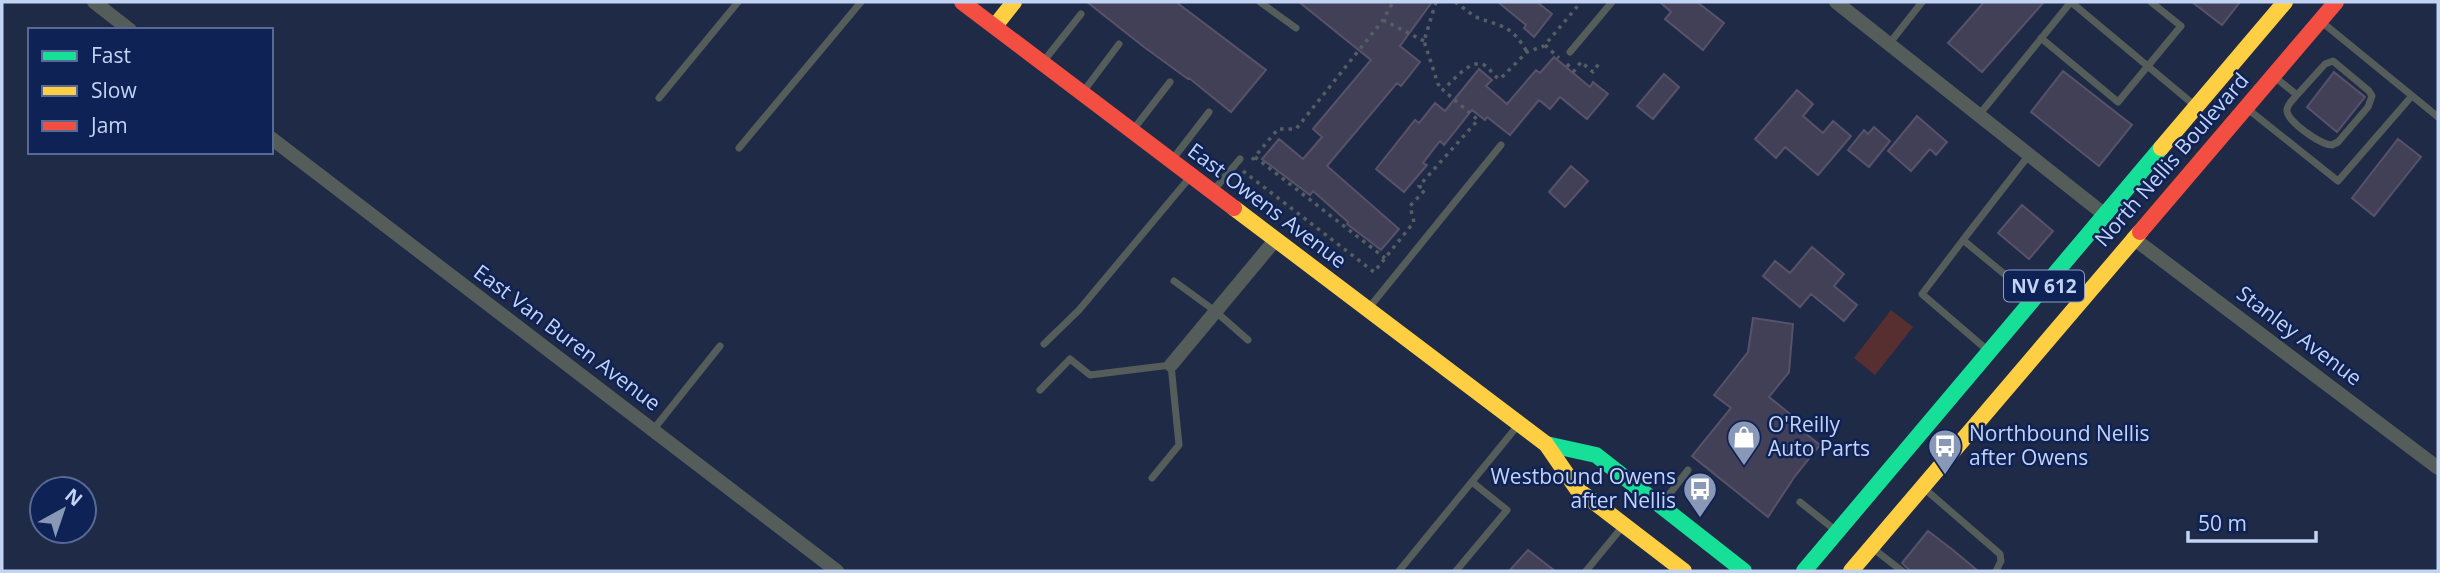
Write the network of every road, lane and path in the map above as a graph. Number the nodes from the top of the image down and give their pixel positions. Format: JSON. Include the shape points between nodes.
{"nodes":[{"id":1,"x":94,"y":2,"type":"edge"},
{"id":2,"x":738,"y":2,"type":"edge"},
{"id":3,"x":861,"y":2,"type":"edge"},
{"id":4,"x":962,"y":2,"type":"edge"},
{"id":5,"x":1014,"y":2,"type":"edge"},
{"id":6,"x":1260,"y":2,"type":"edge"},
{"id":7,"x":1393,"y":2,"type":"edge"},
{"id":8,"x":1436,"y":2,"type":"edge"},
{"id":9,"x":1455,"y":2,"type":"edge"},
{"id":10,"x":1581,"y":2,"type":"edge"},
{"id":11,"x":1612,"y":2,"type":"edge"},
{"id":12,"x":1836,"y":2,"type":"edge"},
{"id":13,"x":1922,"y":2,"type":"edge"},
{"id":14,"x":2071,"y":2,"type":"edge"},
{"id":15,"x":2151,"y":2,"type":"edge"},
{"id":16,"x":2285,"y":2,"type":"edge"},
{"id":17,"x":2336,"y":2,"type":"edge"},
{"id":18,"x":1081,"y":14,"type":"dead end"},
{"id":19,"x":1383,"y":20,"type":"junction"},
{"id":20,"x":2320,"y":20,"type":"junction"},
{"id":21,"x":995,"y":26,"type":"junction"},
{"id":22,"x":127,"y":28,"type":"edge"},
{"id":23,"x":1296,"y":28,"type":"dead end"},
{"id":24,"x":2041,"y":38,"type":"junction"},
{"id":25,"x":1424,"y":41,"type":"junction"},
{"id":26,"x":1119,"y":44,"type":"dead end"},
{"id":27,"x":1889,"y":44,"type":"junction"},
{"id":28,"x":1527,"y":52,"type":"junction"},
{"id":29,"x":1570,"y":52,"type":"dead end"},
{"id":30,"x":1562,"y":60,"type":"dead end"},
{"id":31,"x":1042,"y":62,"type":"junction"},
{"id":32,"x":1600,"y":62,"type":"dead end"},
{"id":33,"x":2148,"y":67,"type":"junction"},
{"id":34,"x":2273,"y":75,"type":"junction"},
{"id":35,"x":1170,"y":82,"type":"dead end"},
{"id":36,"x":1443,"y":90,"type":"junction"},
{"id":37,"x":1082,"y":93,"type":"junction"},
{"id":38,"x":2297,"y":96,"type":"junction"},
{"id":39,"x":2412,"y":97,"type":"junction"},
{"id":40,"x":659,"y":98,"type":"dead end"},
{"id":41,"x":2196,"y":107,"type":"junction"},
{"id":42,"x":2246,"y":107,"type":"junction"},
{"id":43,"x":1209,"y":112,"type":"dead end"},
{"id":44,"x":1979,"y":116,"type":"junction"},
{"id":45,"x":2438,"y":117,"type":"edge"},
{"id":46,"x":1132,"y":131,"type":"junction"},
{"id":47,"x":273,"y":140,"type":"edge"},
{"id":48,"x":1501,"y":145,"type":"dead end"},
{"id":49,"x":738,"y":148,"type":"dead end"},
{"id":50,"x":2029,"y":155,"type":"junction"},
{"id":51,"x":1255,"y":157,"type":"junction"},
{"id":52,"x":1240,"y":159,"type":"dead end"},
{"id":53,"x":1172,"y":160,"type":"junction"},
{"id":54,"x":1191,"y":175,"type":"junction"},
{"id":55,"x":1213,"y":191,"type":"junction"},
{"id":56,"x":2105,"y":215,"type":"junction"},
{"id":57,"x":2133,"y":238,"type":"junction"},
{"id":58,"x":1276,"y":239,"type":"junction"},
{"id":59,"x":1964,"y":240,"type":"junction"},
{"id":60,"x":1385,"y":258,"type":"junction"},
{"id":61,"x":1174,"y":281,"type":"dead end"},
{"id":62,"x":2034,"y":298,"type":"junction"},
{"id":63,"x":1368,"y":309,"type":"junction"},
{"id":64,"x":1215,"y":311,"type":"junction"},
{"id":65,"x":1248,"y":340,"type":"dead end"},
{"id":66,"x":1044,"y":344,"type":"dead end"},
{"id":67,"x":720,"y":346,"type":"dead end"},
{"id":68,"x":1989,"y":352,"type":"junction"},
{"id":69,"x":1171,"y":365,"type":"junction"},
{"id":70,"x":1040,"y":390,"type":"dead end"},
{"id":71,"x":1519,"y":424,"type":"junction"},
{"id":72,"x":653,"y":430,"type":"junction"},
{"id":73,"x":1546,"y":444,"type":"junction"},
{"id":74,"x":2438,"y":468,"type":"edge"},
{"id":75,"x":1688,"y":470,"type":"dead end"},
{"id":76,"x":1152,"y":478,"type":"dead end"},
{"id":77,"x":1472,"y":481,"type":"junction"},
{"id":78,"x":1923,"y":487,"type":"junction"},
{"id":79,"x":1800,"y":502,"type":"dead end"},
{"id":80,"x":1660,"y":506,"type":"junction"},
{"id":81,"x":1624,"y":525,"type":"junction"},
{"id":82,"x":1837,"y":532,"type":"junction"},
{"id":83,"x":1871,"y":547,"type":"junction"},
{"id":84,"x":1677,"y":569,"type":"edge"},
{"id":85,"x":1858,"y":569,"type":"edge"},
{"id":86,"x":836,"y":571,"type":"edge"},
{"id":87,"x":1399,"y":571,"type":"edge"},
{"id":88,"x":1455,"y":571,"type":"edge"},
{"id":89,"x":1586,"y":571,"type":"edge"},
{"id":90,"x":1744,"y":571,"type":"edge"},
{"id":91,"x":1804,"y":571,"type":"edge"},
{"id":92,"x":1902,"y":571,"type":"edge"},
{"id":93,"x":1996,"y":571,"type":"edge"}],
"edges":[{"from":1,"to":22,"type":"street"},
{"from":2,"to":40,"type":"lane"},
{"from":3,"to":49,"type":"lane"},
{"from":4,"to":21,"type":"main road","name":"East Owens Avenue"},
{"from":5,"to":21,"type":"main road"},
{"from":6,"to":23,"type":"lane"},
{"from":7,"to":19,"type":"path"},
{"from":8,"to":25,"type":"path"},
{"from":9,"to":28,"type":"path","via":[[1476,17],[1508,27]]},
{"from":10,"to":28,"type":"path","via":[[1544,46]]},
{"from":11,"to":29,"type":"lane"},
{"from":12,"to":27,"type":"street"},
{"from":13,"to":27,"type":"lane"},
{"from":14,"to":24,"type":"lane"},
{"from":14,"to":33,"type":"lane"},
{"from":15,"to":33,"type":"lane","via":[[2181,26]]},
{"from":16,"to":41,"type":"main road","name":"North Nellis Boulevard","number":"NV 612"},
{"from":17,"to":20,"type":"main road","name":"North Nellis Boulevard","number":"NV 612"},
{"from":18,"to":31,"type":"lane"},
{"from":19,"to":25,"type":"path"},
{"from":19,"to":51,"type":"path","via":[[1296,129],[1278,128]]},
{"from":20,"to":34,"type":"main road","name":"North Nellis Boulevard","number":"NV 612"},
{"from":20,"to":39,"type":"lane"},
{"from":21,"to":31,"type":"main road","name":"East Owens Avenue"},
{"from":24,"to":33,"type":"lane","via":[[2118,102]]},
{"from":24,"to":44,"type":"lane"},
{"from":25,"to":36,"type":"path"},
{"from":26,"to":37,"type":"lane"},
{"from":27,"to":44,"type":"street"},
{"from":28,"to":36,"type":"path","via":[[1500,79],[1478,63]]},
{"from":30,"to":32,"type":"path","via":[[1574,71],[1581,62],[1593,72]]},
{"from":31,"to":37,"type":"main road","name":"East Owens Avenue"},
{"from":33,"to":41,"type":"lane"},
{"from":34,"to":38,"type":"lane"},
{"from":34,"to":42,"type":"main road","name":"North Nellis Boulevard","number":"NV 612"},
{"from":35,"to":46,"type":"lane"},
{"from":36,"to":60,"type":"path","via":[[1478,120],[1419,186],[1424,190],[1410,206],[1414,222]]},
{"from":37,"to":46,"type":"main road","name":"East Owens Avenue"},
{"from":38,"to":38,"type":"lane","via":[[2333,61],[2372,96],[2368,107],[2332,145],[2321,143],[2290,118],[2288,106]]},
{"from":39,"to":42,"type":"lane","via":[[2338,181]]},
{"from":39,"to":45,"type":"lane"},
{"from":41,"to":56,"type":"main road","name":"North Nellis Boulevard","number":"NV 612"},
{"from":42,"to":57,"type":"main road","name":"North Nellis Boulevard","number":"NV 612"},
{"from":43,"to":53,"type":"lane"},
{"from":44,"to":50,"type":"street"},
{"from":46,"to":53,"type":"main road","name":"East Owens Avenue"},
{"from":47,"to":72,"type":"street","name":"East Van Buren Avenue"},
{"from":48,"to":63,"type":"lane"},
{"from":50,"to":56,"type":"street"},
{"from":50,"to":59,"type":"lane"},
{"from":51,"to":60,"type":"path"},
{"from":51,"to":60,"type":"path","via":[[1242,172],[1374,272]]},
{"from":52,"to":55,"type":"lane"},
{"from":53,"to":54,"type":"main road","name":"East Owens Avenue"},
{"from":54,"to":55,"type":"main road","name":"East Owens Avenue"},
{"from":54,"to":66,"type":"lane","via":[[1079,310]]},
{"from":55,"to":58,"type":"main road","name":"East Owens Avenue"},
{"from":56,"to":62,"type":"main road","name":"North Nellis Boulevard","number":"NV 612"},
{"from":57,"to":74,"type":"street","name":"Stanley Avenue"},
{"from":57,"to":78,"type":"main road","name":"North Nellis Boulevard","number":"NV 612"},
{"from":58,"to":63,"type":"main road","name":"East Owens Avenue"},
{"from":58,"to":64,"type":"street"},
{"from":59,"to":62,"type":"lane"},
{"from":59,"to":68,"type":"lane","via":[[1922,294]]},
{"from":61,"to":64,"type":"lane"},
{"from":62,"to":68,"type":"main road","name":"North Nellis Boulevard","number":"NV 612"},
{"from":63,"to":71,"type":"main road","name":"East Owens Avenue"},
{"from":64,"to":65,"type":"lane"},
{"from":64,"to":69,"type":"street"},
{"from":67,"to":72,"type":"lane"},
{"from":68,"to":82,"type":"main road","name":"North Nellis Boulevard","number":"NV 612"},
{"from":69,"to":70,"type":"lane","via":[[1090,375],[1070,359]]},
{"from":69,"to":76,"type":"lane","via":[[1179,445]]},
{"from":71,"to":73,"type":"main road","name":"East Owens Avenue"},
{"from":71,"to":77,"type":"lane"},
{"from":72,"to":86,"type":"street","name":"East Van Buren Avenue"},
{"from":73,"to":80,"type":"main road","name":"East Owens Avenue","via":[[1596,455]]},
{"from":73,"to":81,"type":"main road","name":"East Owens Avenue","via":[[1577,489]]},
{"from":75,"to":80,"type":"lane"},
{"from":77,"to":87,"type":"lane"},
{"from":77,"to":88,"type":"lane","via":[[1507,510]]},
{"from":78,"to":83,"type":"main road","name":"North Nellis Boulevard","number":"NV 612"},
{"from":78,"to":93,"type":"lane","via":[[2000,554]]},
{"from":79,"to":82,"type":"lane"},
{"from":80,"to":90,"type":"main road","name":"East Owens Avenue"},
{"from":81,"to":84,"type":"main road","name":"East Owens Avenue"},
{"from":81,"to":89,"type":"lane"},
{"from":82,"to":91,"type":"main road","name":"North Nellis Boulevard","number":"NV 612"},
{"from":83,"to":85,"type":"main road","name":"North Nellis Boulevard","number":"NV 612"},
{"from":83,"to":92,"type":"lane"}]}
